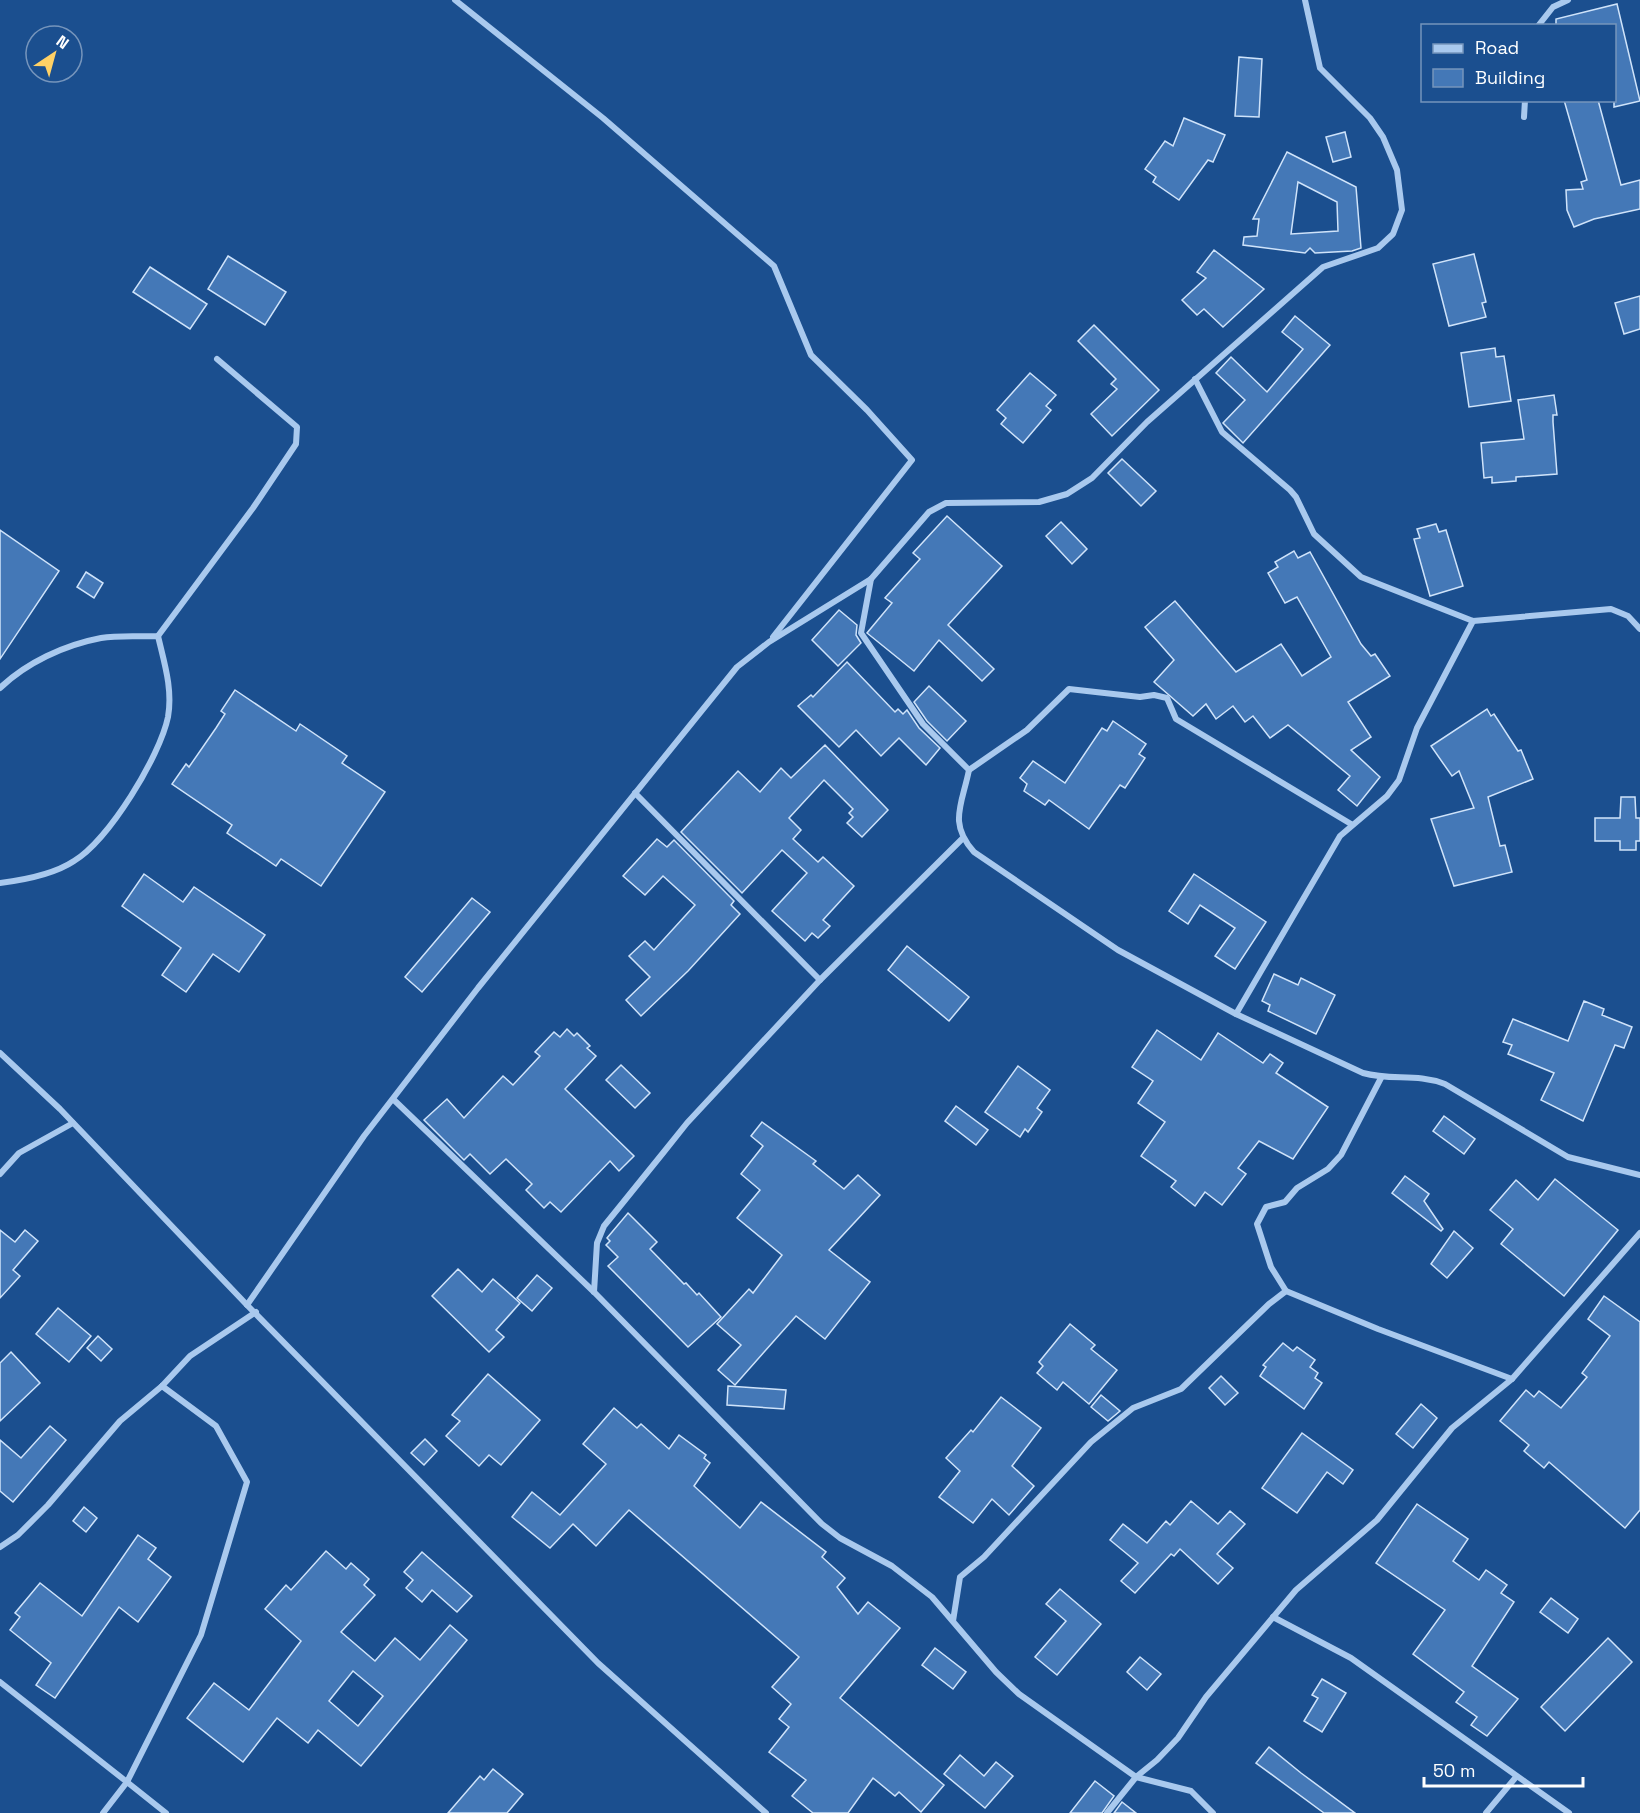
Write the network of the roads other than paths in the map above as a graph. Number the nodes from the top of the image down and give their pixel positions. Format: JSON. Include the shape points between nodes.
{"nodes":[{"id":1,"x":455,"y":0,"type":"edge"},
{"id":2,"x":1305,"y":0,"type":"edge"},
{"id":3,"x":1568,"y":0,"type":"edge"},
{"id":4,"x":1540,"y":24,"type":"edge"},
{"id":5,"x":1525,"y":102,"type":"edge"},
{"id":6,"x":1524,"y":117,"type":"dead end"},
{"id":7,"x":217,"y":359,"type":"dead end"},
{"id":8,"x":1195,"y":379,"type":"junction"},
{"id":9,"x":871,"y":579,"type":"junction"},
{"id":10,"x":1473,"y":621,"type":"junction"},
{"id":11,"x":1640,"y":628,"type":"edge"},
{"id":12,"x":158,"y":636,"type":"junction"},
{"id":13,"x":769,"y":642,"type":"junction"},
{"id":14,"x":0,"y":688,"type":"edge"},
{"id":15,"x":969,"y":770,"type":"junction"},
{"id":16,"x":635,"y":793,"type":"junction"},
{"id":17,"x":1351,"y":824,"type":"junction"},
{"id":18,"x":962,"y":839,"type":"junction"},
{"id":19,"x":0,"y":884,"type":"edge"},
{"id":20,"x":820,"y":980,"type":"junction"},
{"id":21,"x":1236,"y":1014,"type":"junction"},
{"id":22,"x":0,"y":1053,"type":"edge"},
{"id":23,"x":1381,"y":1078,"type":"junction"},
{"id":24,"x":394,"y":1100,"type":"junction"},
{"id":25,"x":73,"y":1123,"type":"junction"},
{"id":26,"x":0,"y":1174,"type":"edge"},
{"id":27,"x":1640,"y":1175,"type":"edge"},
{"id":28,"x":1640,"y":1233,"type":"edge"},
{"id":29,"x":1286,"y":1291,"type":"junction"},
{"id":30,"x":594,"y":1292,"type":"junction"},
{"id":31,"x":247,"y":1305,"type":"junction"},
{"id":32,"x":256,"y":1312,"type":"junction"},
{"id":33,"x":1512,"y":1379,"type":"junction"},
{"id":34,"x":162,"y":1386,"type":"junction"},
{"id":35,"x":0,"y":1547,"type":"edge"},
{"id":36,"x":1273,"y":1617,"type":"junction"},
{"id":37,"x":952,"y":1621,"type":"junction"},
{"id":38,"x":0,"y":1682,"type":"edge"},
{"id":39,"x":1136,"y":1777,"type":"junction"},
{"id":40,"x":1516,"y":1777,"type":"junction"},
{"id":41,"x":127,"y":1782,"type":"junction"},
{"id":42,"x":103,"y":1813,"type":"edge"},
{"id":43,"x":166,"y":1813,"type":"edge"},
{"id":44,"x":766,"y":1813,"type":"edge"},
{"id":45,"x":1107,"y":1813,"type":"edge"},
{"id":46,"x":1213,"y":1813,"type":"edge"},
{"id":47,"x":1486,"y":1813,"type":"edge"},
{"id":48,"x":1569,"y":1813,"type":"edge"}],
"edges":[{"from":1,"to":13,"type":"street","via":[[603,118],[774,266],[811,355],[912,460]]},
{"from":2,"to":8,"type":"street","via":[[1320,68],[1370,118],[1383,137],[1396,170],[1402,210],[1393,234],[1378,248],[1323,267]]},
{"from":3,"to":4,"type":"street","via":[[1553,7]]},
{"from":5,"to":6,"type":"street"},
{"from":7,"to":12,"type":"street","via":[[297,427],[296,444]]},
{"from":8,"to":9,"type":"street","via":[[1092,478],[1067,494],[1039,502],[946,503],[929,512]]},
{"from":8,"to":10,"type":"street","via":[[1222,432],[1296,497],[1314,534],[1338,558],[1361,577]]},
{"from":9,"to":13,"type":"street"},
{"from":9,"to":15,"type":"street","via":[[861,633],[923,724]]},
{"from":10,"to":11,"type":"street","via":[[1611,609],[1628,616]]},
{"from":10,"to":17,"type":"street","via":[[1417,728],[1399,780],[1387,796]]},
{"from":12,"to":14,"type":"street","via":[[101,638],[48,656],[18,671]]},
{"from":12,"to":19,"type":"street","via":[[169,685],[168,717],[156,750],[128,801],[75,861],[50,872]]},
{"from":13,"to":16,"type":"street","via":[[737,668]]},
{"from":15,"to":17,"type":"street","via":[[1027,730],[1069,689],[1140,698],[1154,695],[1167,698],[1176,719]]},
{"from":15,"to":18,"type":"street","via":[[957,826]]},
{"from":16,"to":20,"type":"street"},
{"from":16,"to":24,"type":"street","via":[[478,988]]},
{"from":17,"to":21,"type":"street"},
{"from":18,"to":20,"type":"street"},
{"from":18,"to":21,"type":"street","via":[[974,852],[1118,950]]},
{"from":20,"to":30,"type":"street","via":[[687,1123],[604,1226],[597,1243]]},
{"from":21,"to":23,"type":"street"},
{"from":22,"to":25,"type":"street"},
{"from":23,"to":27,"type":"street","via":[[1426,1077],[1445,1084],[1568,1157]]},
{"from":23,"to":29,"type":"street","via":[[1341,1155],[1328,1169],[1297,1188],[1285,1202],[1266,1207],[1257,1224],[1271,1268]]},
{"from":24,"to":30,"type":"street"},
{"from":24,"to":31,"type":"street","via":[[364,1136]]},
{"from":25,"to":26,"type":"street","via":[[19,1153]]},
{"from":25,"to":31,"type":"street"},
{"from":28,"to":33,"type":"street"},
{"from":29,"to":33,"type":"street"},
{"from":29,"to":37,"type":"street","via":[[1181,1389],[1134,1408],[1077,1455],[984,1557],[960,1577]]},
{"from":30,"to":37,"type":"street","via":[[822,1524],[908,1578]]},
{"from":31,"to":32,"type":"street"},
{"from":32,"to":34,"type":"street","via":[[190,1356]]},
{"from":32,"to":44,"type":"street","via":[[598,1663]]},
{"from":33,"to":36,"type":"street","via":[[1452,1428],[1377,1520],[1309,1576]]},
{"from":34,"to":35,"type":"street","via":[[120,1421],[48,1504],[18,1535]]},
{"from":34,"to":41,"type":"street","via":[[216,1426],[247,1482],[201,1635]]},
{"from":36,"to":39,"type":"street","via":[[1206,1697],[1178,1738]]},
{"from":36,"to":40,"type":"street","via":[[1351,1658]]},
{"from":37,"to":39,"type":"street","via":[[1019,1694]]},
{"from":38,"to":41,"type":"street"},
{"from":39,"to":45,"type":"street"},
{"from":39,"to":46,"type":"street","via":[[1191,1791]]},
{"from":40,"to":47,"type":"street"},
{"from":40,"to":48,"type":"street"},
{"from":41,"to":42,"type":"street"},
{"from":41,"to":43,"type":"street"}]}
